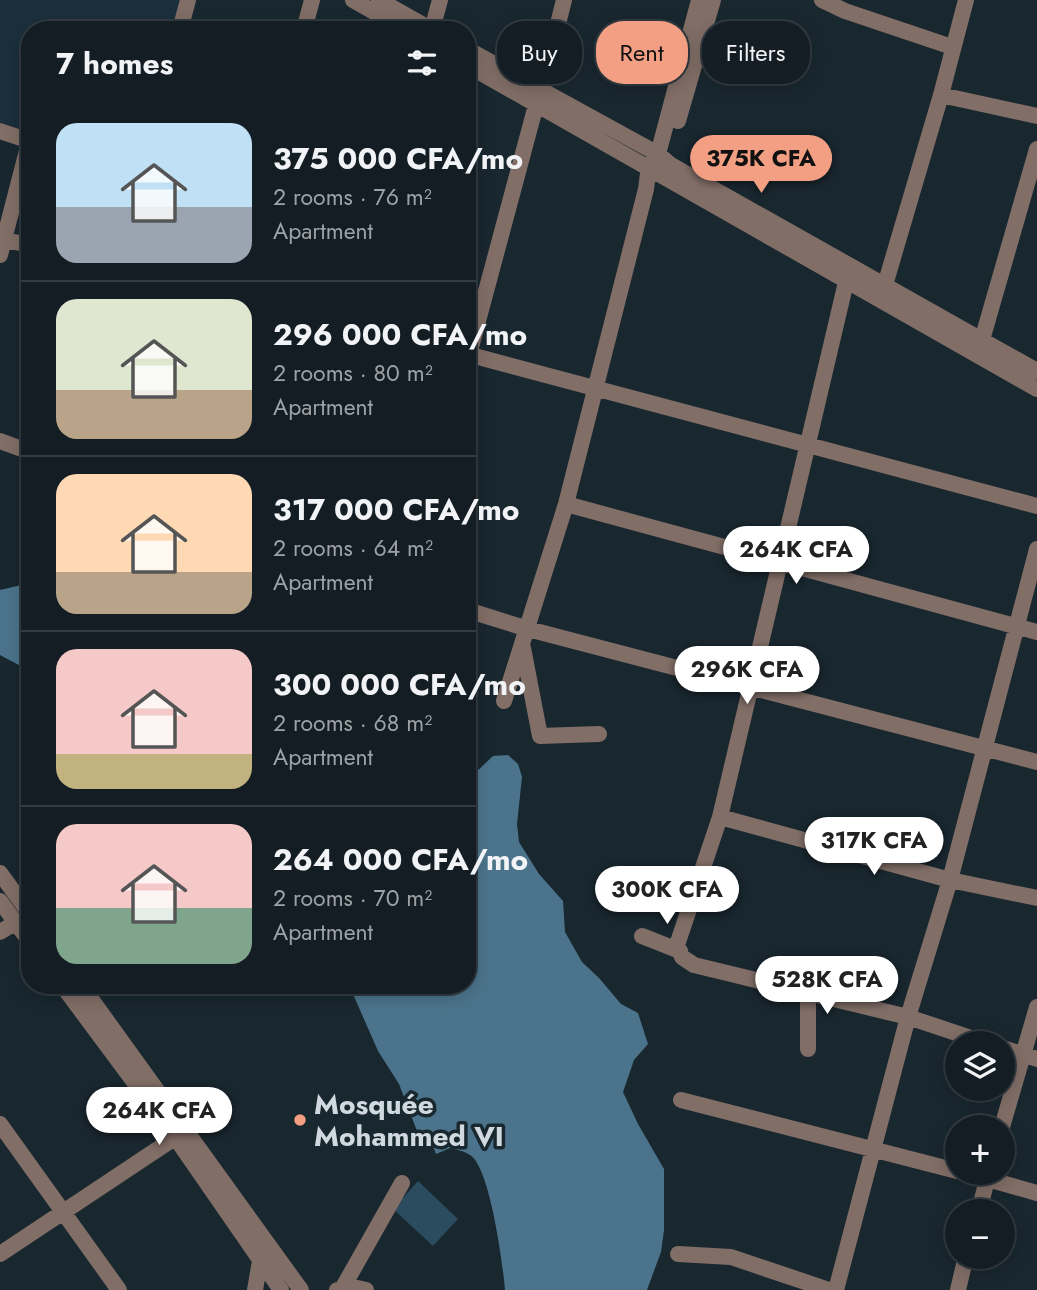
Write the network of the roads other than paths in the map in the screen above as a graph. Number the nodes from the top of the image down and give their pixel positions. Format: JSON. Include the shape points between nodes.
{"nodes":[{"id":1,"x":188,"y":0,"type":"edge"},
{"id":2,"x":312,"y":0,"type":"edge"},
{"id":3,"x":353,"y":0,"type":"edge"},
{"id":4,"x":379,"y":0,"type":"edge"},
{"id":5,"x":440,"y":0,"type":"edge"},
{"id":6,"x":564,"y":0,"type":"edge"},
{"id":7,"x":699,"y":0,"type":"edge"},
{"id":8,"x":713,"y":0,"type":"edge"},
{"id":9,"x":822,"y":0,"type":"edge"},
{"id":10,"x":966,"y":0,"type":"edge"},
{"id":11,"x":182,"y":21,"type":"edge"},
{"id":12,"x":306,"y":21,"type":"edge"},
{"id":13,"x":390,"y":21,"type":"edge"},
{"id":14,"x":416,"y":21,"type":"edge"},
{"id":15,"x":434,"y":21,"type":"edge"},
{"id":16,"x":952,"y":47,"type":"junction"},
{"id":17,"x":476,"y":56,"type":"edge"},
{"id":18,"x":476,"y":69,"type":"edge"},
{"id":19,"x":941,"y":95,"type":"junction"},
{"id":20,"x":538,"y":98,"type":"junction"},
{"id":21,"x":1037,"y":116,"type":"edge"},
{"id":22,"x":0,"y":131,"type":"edge"},
{"id":23,"x":21,"y":138,"type":"edge"},
{"id":24,"x":1037,"y":149,"type":"edge"},
{"id":25,"x":658,"y":164,"type":"junction"},
{"id":26,"x":21,"y":172,"type":"edge"},
{"id":27,"x":21,"y":246,"type":"edge"},
{"id":28,"x":2,"y":247,"type":"edge"},
{"id":29,"x":846,"y":282,"type":"junction"},
{"id":30,"x":884,"y":285,"type":"junction"},
{"id":31,"x":476,"y":327,"type":"edge"},
{"id":32,"x":982,"y":340,"type":"junction"},
{"id":33,"x":476,"y":359,"type":"edge"},
{"id":34,"x":1037,"y":371,"type":"edge"},
{"id":35,"x":595,"y":389,"type":"junction"},
{"id":36,"x":1037,"y":389,"type":"edge"},
{"id":37,"x":0,"y":442,"type":"edge"},
{"id":38,"x":807,"y":445,"type":"junction"},
{"id":39,"x":21,"y":449,"type":"edge"},
{"id":40,"x":566,"y":504,"type":"junction"},
{"id":41,"x":1037,"y":506,"type":"edge"},
{"id":42,"x":1037,"y":549,"type":"edge"},
{"id":43,"x":780,"y":562,"type":"junction"},
{"id":44,"x":476,"y":614,"type":"edge"},
{"id":45,"x":1018,"y":627,"type":"junction"},
{"id":46,"x":1037,"y":632,"type":"edge"},
{"id":47,"x":526,"y":637,"type":"junction"},
{"id":48,"x":750,"y":687,"type":"junction"},
{"id":49,"x":504,"y":701,"type":"dead end"},
{"id":50,"x":599,"y":734,"type":"dead end"},
{"id":51,"x":985,"y":750,"type":"junction"},
{"id":52,"x":1037,"y":762,"type":"edge"},
{"id":53,"x":720,"y":817,"type":"junction"},
{"id":54,"x":0,"y":873,"type":"edge"},
{"id":55,"x":950,"y":880,"type":"junction"},
{"id":56,"x":1037,"y":898,"type":"edge"},
{"id":57,"x":0,"y":901,"type":"edge"},
{"id":58,"x":21,"y":902,"type":"edge"},
{"id":59,"x":15,"y":923,"type":"junction"},
{"id":60,"x":21,"y":931,"type":"edge"},
{"id":61,"x":0,"y":932,"type":"edge"},
{"id":62,"x":642,"y":936,"type":"dead end"},
{"id":63,"x":680,"y":951,"type":"junction"},
{"id":64,"x":808,"y":993,"type":"junction"},
{"id":65,"x":69,"y":994,"type":"edge"},
{"id":66,"x":87,"y":994,"type":"edge"},
{"id":67,"x":1037,"y":1007,"type":"edge"},
{"id":68,"x":908,"y":1017,"type":"junction"},
{"id":69,"x":950,"y":1031,"type":"edge"},
{"id":70,"x":808,"y":1049,"type":"dead end"},
{"id":71,"x":1030,"y":1057,"type":"edge"},
{"id":72,"x":681,"y":1100,"type":"dead end"},
{"id":73,"x":1007,"y":1115,"type":"edge"},
{"id":74,"x":0,"y":1124,"type":"edge"},
{"id":75,"x":181,"y":1134,"type":"junction"},
{"id":76,"x":872,"y":1148,"type":"junction"},
{"id":77,"x":945,"y":1168,"type":"edge"},
{"id":78,"x":402,"y":1183,"type":"dead end"},
{"id":79,"x":1014,"y":1185,"type":"edge"},
{"id":80,"x":1037,"y":1193,"type":"edge"},
{"id":81,"x":63,"y":1212,"type":"junction"},
{"id":82,"x":0,"y":1254,"type":"edge"},
{"id":83,"x":678,"y":1254,"type":"dead end"},
{"id":84,"x":260,"y":1261,"type":"junction"},
{"id":85,"x":964,"y":1269,"type":"edge"},
{"id":86,"x":340,"y":1289,"type":"edge"},
{"id":87,"x":119,"y":1290,"type":"edge"},
{"id":88,"x":255,"y":1290,"type":"edge"},
{"id":89,"x":281,"y":1290,"type":"edge"},
{"id":90,"x":302,"y":1290,"type":"edge"},
{"id":91,"x":366,"y":1290,"type":"edge"},
{"id":92,"x":829,"y":1290,"type":"edge"},
{"id":93,"x":836,"y":1290,"type":"edge"},
{"id":94,"x":958,"y":1290,"type":"edge"}],
"edges":[{"from":1,"to":11,"type":"street"},
{"from":2,"to":12,"type":"street"},
{"from":3,"to":13,"type":"street"},
{"from":4,"to":14,"type":"street"},
{"from":5,"to":15,"type":"street"},
{"from":6,"to":20,"type":"street"},
{"from":7,"to":25,"type":"street"},
{"from":8,"to":25,"type":"street"},
{"from":9,"to":16,"type":"street"},
{"from":10,"to":16,"type":"street"},
{"from":16,"to":19,"type":"street"},
{"from":17,"to":20,"type":"street"},
{"from":18,"to":20,"type":"street"},
{"from":19,"to":21,"type":"street"},
{"from":19,"to":30,"type":"street"},
{"from":20,"to":25,"type":"street"},
{"from":20,"to":31,"type":"street"},
{"from":22,"to":23,"type":"street"},
{"from":24,"to":32,"type":"street"},
{"from":25,"to":29,"type":"street"},
{"from":25,"to":30,"type":"street"},
{"from":25,"to":35,"type":"street","via":[[646,189]]},
{"from":26,"to":28,"type":"street"},
{"from":27,"to":28,"type":"street"},
{"from":29,"to":36,"type":"street"},
{"from":29,"to":38,"type":"street"},
{"from":30,"to":32,"type":"street"},
{"from":32,"to":34,"type":"street"},
{"from":33,"to":35,"type":"street"},
{"from":35,"to":38,"type":"street"},
{"from":35,"to":40,"type":"street"},
{"from":37,"to":39,"type":"street"},
{"from":38,"to":41,"type":"street"},
{"from":38,"to":43,"type":"street"},
{"from":40,"to":43,"type":"street"},
{"from":40,"to":47,"type":"street"},
{"from":42,"to":45,"type":"street"},
{"from":43,"to":45,"type":"street"},
{"from":43,"to":48,"type":"street"},
{"from":44,"to":47,"type":"street"},
{"from":45,"to":46,"type":"street"},
{"from":45,"to":51,"type":"street"},
{"from":47,"to":48,"type":"street"},
{"from":47,"to":49,"type":"street"},
{"from":47,"to":50,"type":"street","via":[[540,736]]},
{"from":48,"to":51,"type":"street"},
{"from":48,"to":53,"type":"street"},
{"from":51,"to":52,"type":"street"},
{"from":51,"to":55,"type":"street"},
{"from":53,"to":55,"type":"street"},
{"from":53,"to":63,"type":"street","via":[[677,945]]},
{"from":54,"to":58,"type":"street"},
{"from":55,"to":56,"type":"street"},
{"from":55,"to":68,"type":"street"},
{"from":57,"to":59,"type":"street"},
{"from":59,"to":60,"type":"street"},
{"from":59,"to":61,"type":"street"},
{"from":62,"to":63,"type":"street"},
{"from":63,"to":64,"type":"street","via":[[694,965]]},
{"from":64,"to":68,"type":"street"},
{"from":64,"to":70,"type":"street"},
{"from":65,"to":75,"type":"street"},
{"from":66,"to":75,"type":"street"},
{"from":67,"to":71,"type":"street"},
{"from":68,"to":69,"type":"street"},
{"from":68,"to":76,"type":"street"},
{"from":71,"to":73,"type":"street"},
{"from":72,"to":76,"type":"street"},
{"from":74,"to":81,"type":"street"},
{"from":75,"to":81,"type":"street"},
{"from":75,"to":84,"type":"street"},
{"from":75,"to":90,"type":"street"},
{"from":76,"to":77,"type":"street"},
{"from":76,"to":93,"type":"street"},
{"from":78,"to":86,"type":"street"},
{"from":79,"to":80,"type":"street"},
{"from":81,"to":82,"type":"street"},
{"from":81,"to":87,"type":"street"},
{"from":83,"to":92,"type":"street","via":[[731,1257]]},
{"from":84,"to":88,"type":"street"},
{"from":84,"to":89,"type":"street"},
{"from":85,"to":94,"type":"street"},
{"from":86,"to":91,"type":"street"}]}
